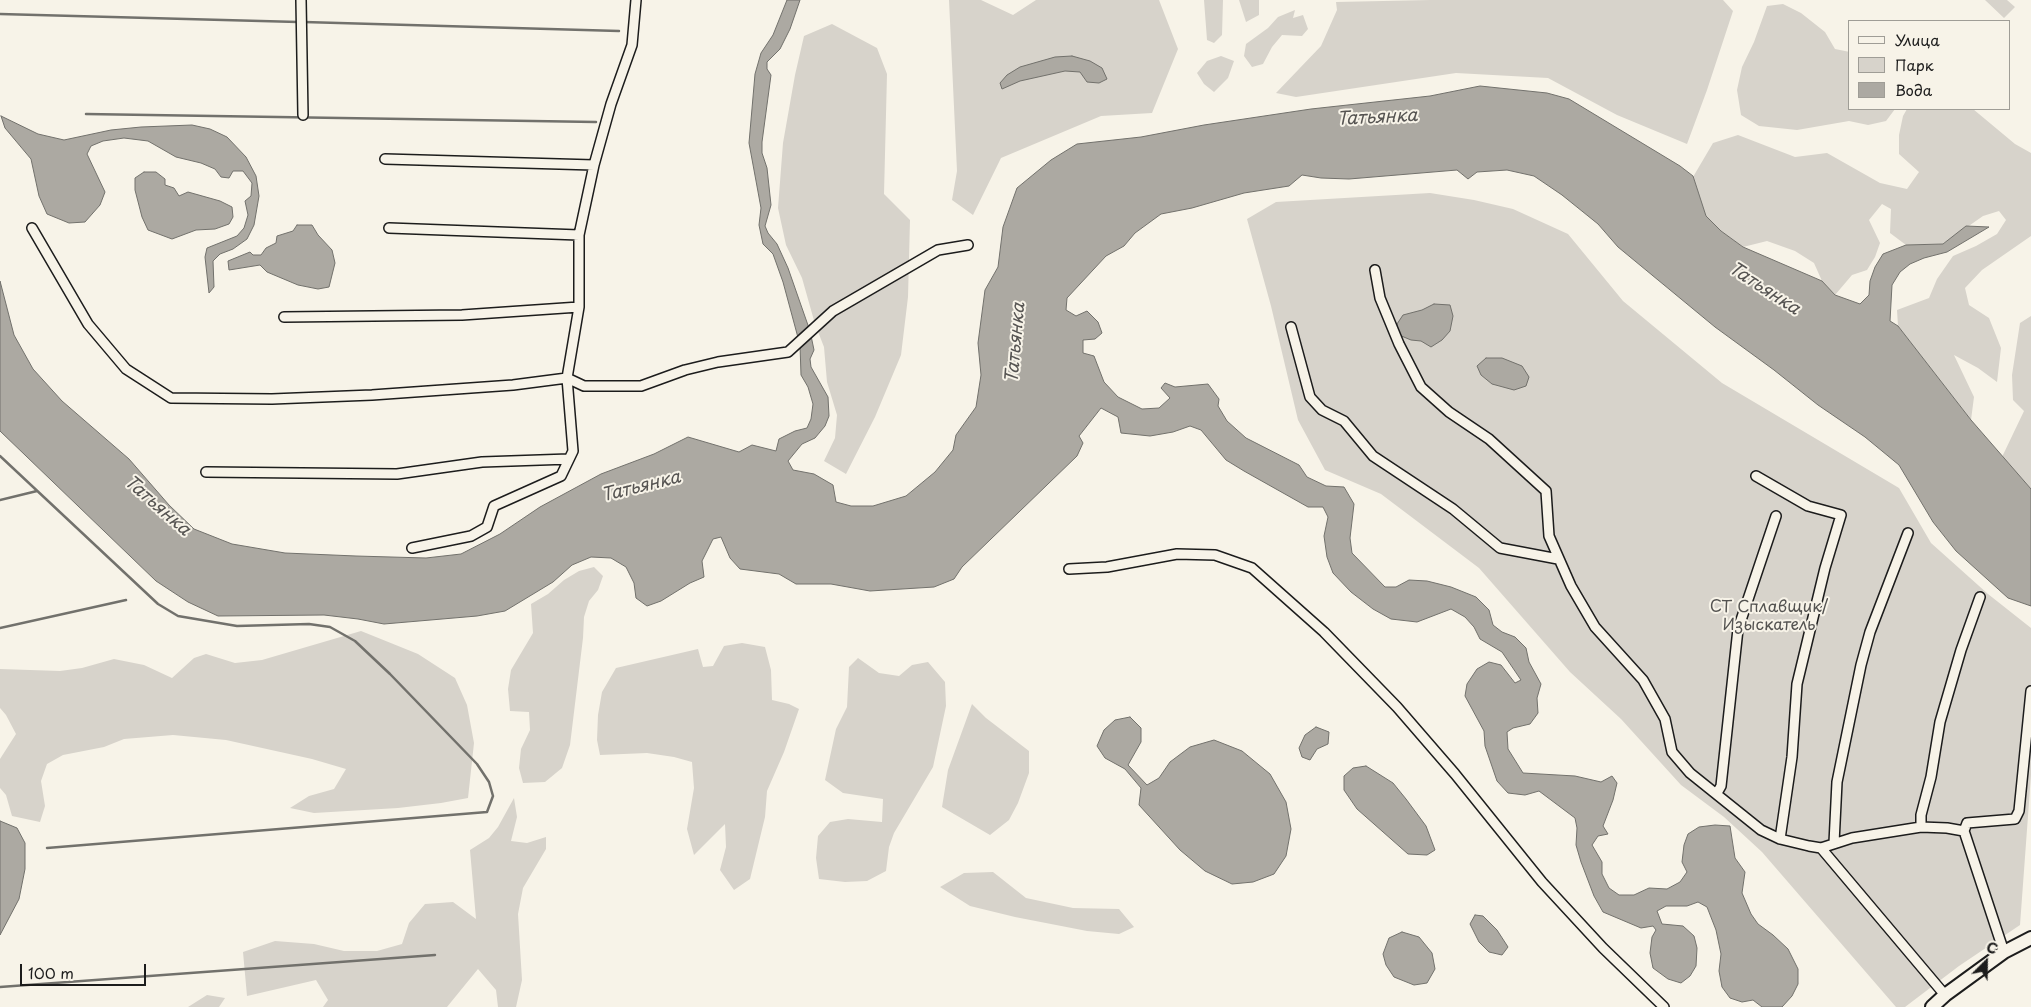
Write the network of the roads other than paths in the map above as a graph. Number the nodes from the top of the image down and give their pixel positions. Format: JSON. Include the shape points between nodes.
{"nodes":[{"id":1,"x":301,"y":0,"type":"edge"},
{"id":2,"x":636,"y":0,"type":"edge"},
{"id":3,"x":303,"y":115,"type":"dead end"},
{"id":4,"x":385,"y":159,"type":"dead end"},
{"id":5,"x":594,"y":166,"type":"junction"},
{"id":6,"x":32,"y":228,"type":"dead end"},
{"id":7,"x":389,"y":228,"type":"dead end"},
{"id":8,"x":579,"y":236,"type":"junction"},
{"id":9,"x":968,"y":245,"type":"dead end"},
{"id":10,"x":1375,"y":270,"type":"dead end"},
{"id":11,"x":579,"y":307,"type":"junction"},
{"id":12,"x":284,"y":317,"type":"dead end"},
{"id":13,"x":1291,"y":326,"type":"dead end"},
{"id":14,"x":567,"y":378,"type":"junction"},
{"id":15,"x":569,"y":458,"type":"junction"},
{"id":16,"x":206,"y":472,"type":"dead end"},
{"id":17,"x":1756,"y":476,"type":"dead end"},
{"id":18,"x":1776,"y":516,"type":"dead end"},
{"id":19,"x":1908,"y":533,"type":"dead end"},
{"id":20,"x":412,"y":548,"type":"dead end"},
{"id":21,"x":1558,"y":560,"type":"junction"},
{"id":22,"x":1068,"y":569,"type":"dead end"},
{"id":23,"x":1980,"y":597,"type":"dead end"},
{"id":24,"x":2031,"y":691,"type":"edge"},
{"id":25,"x":1717,"y":793,"type":"junction"},
{"id":26,"x":1921,"y":827,"type":"junction"},
{"id":27,"x":1964,"y":831,"type":"junction"},
{"id":28,"x":1780,"y":839,"type":"junction"},
{"id":29,"x":1834,"y":843,"type":"junction"},
{"id":30,"x":1821,"y":848,"type":"junction"},
{"id":31,"x":2031,"y":938,"type":"edge"},
{"id":32,"x":2004,"y":952,"type":"junction"},
{"id":33,"x":1945,"y":995,"type":"junction"},
{"id":34,"x":1664,"y":1007,"type":"edge"},
{"id":35,"x":1932,"y":1007,"type":"edge"}],
"edges":[{"from":1,"to":3,"type":"street"},
{"from":2,"to":5,"type":"street","via":[[632,45]]},
{"from":4,"to":5,"type":"street"},
{"from":5,"to":8,"type":"street"},
{"from":6,"to":14,"type":"street","via":[[88,324],[126,369],[171,398],[272,399],[372,395],[513,386]]},
{"from":7,"to":8,"type":"street"},
{"from":8,"to":11,"type":"street"},
{"from":9,"to":14,"type":"street","via":[[938,250],[833,311],[788,352],[718,362],[641,386],[584,386]]},
{"from":10,"to":21,"type":"street","via":[[1380,298],[1421,387],[1449,412],[1490,439],[1546,490],[1549,536]]},
{"from":11,"to":12,"type":"street","via":[[462,315]]},
{"from":11,"to":14,"type":"street"},
{"from":13,"to":21,"type":"street","via":[[1310,397],[1322,410],[1344,421],[1373,456],[1453,510],[1500,548]]},
{"from":14,"to":15,"type":"street","via":[[573,450]]},
{"from":15,"to":16,"type":"street","via":[[482,462],[397,474]]},
{"from":15,"to":20,"type":"street","via":[[561,476],[494,506],[486,527],[471,536]]},
{"from":17,"to":28,"type":"street","via":[[1808,506],[1842,515],[1825,568],[1797,684],[1792,757]]},
{"from":18,"to":25,"type":"street","via":[[1738,629],[1721,786]]},
{"from":19,"to":29,"type":"street","via":[[1870,632],[1861,665],[1837,782]]},
{"from":21,"to":25,"type":"street","via":[[1595,627],[1642,680],[1665,719],[1672,752],[1690,773]]},
{"from":22,"to":34,"type":"street","via":[[1107,567],[1177,554],[1215,555],[1252,568],[1324,632],[1396,707],[1542,882]]},
{"from":23,"to":26,"type":"street","via":[[1940,722]]},
{"from":24,"to":27,"type":"street","via":[[2019,811],[2015,819],[1967,823]]},
{"from":25,"to":28,"type":"street","via":[[1761,830]]},
{"from":26,"to":27,"type":"street"},
{"from":26,"to":29,"type":"street"},
{"from":27,"to":32,"type":"street"},
{"from":28,"to":30,"type":"street"},
{"from":29,"to":30,"type":"street"},
{"from":30,"to":33,"type":"street"},
{"from":31,"to":32,"type":"main road"},
{"from":32,"to":33,"type":"main road"},
{"from":33,"to":35,"type":"main road"}]}
